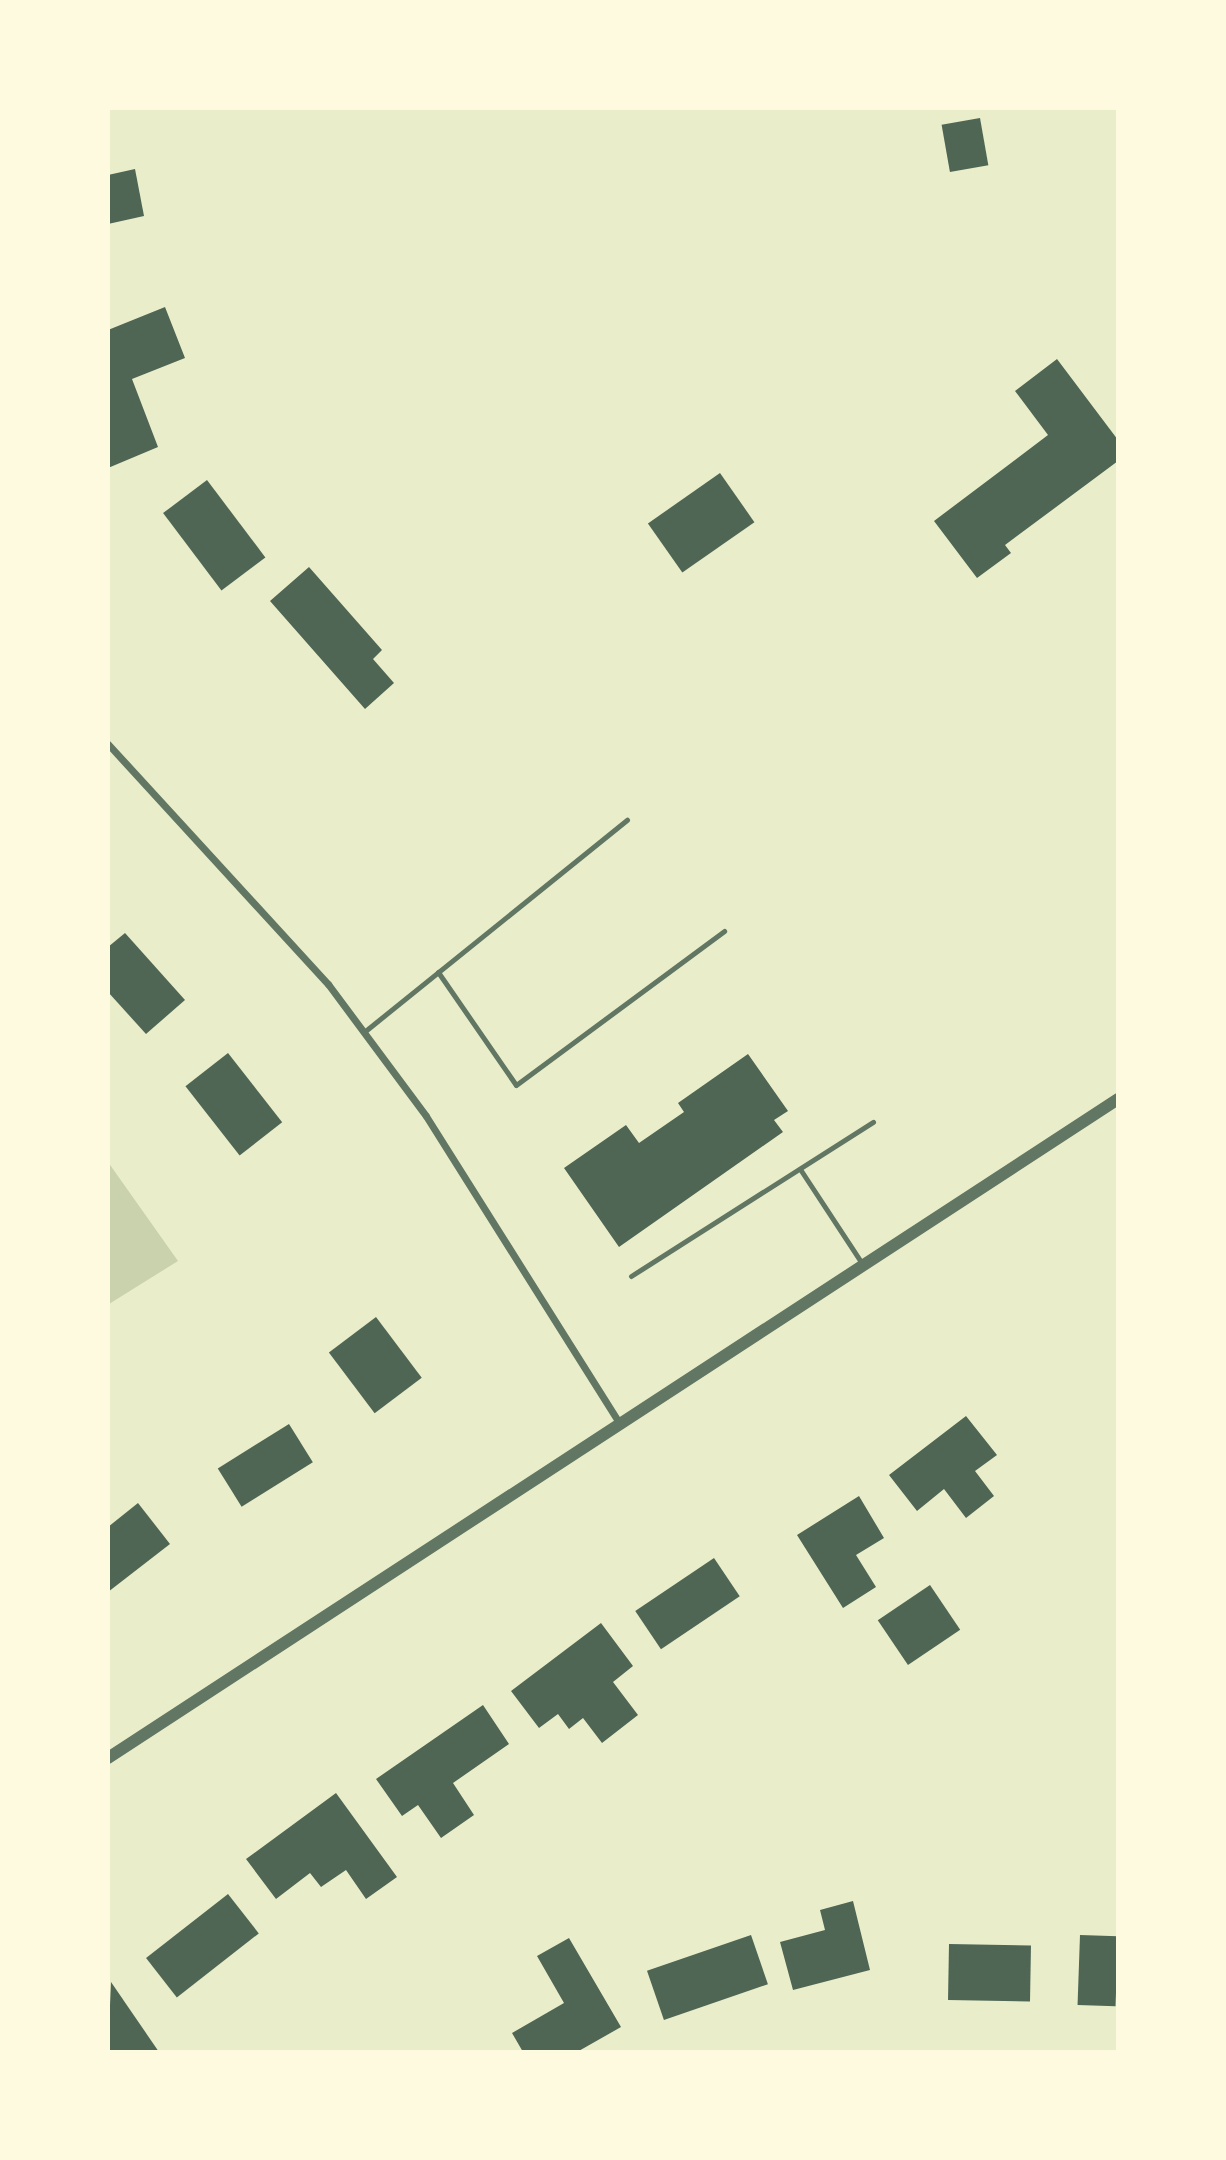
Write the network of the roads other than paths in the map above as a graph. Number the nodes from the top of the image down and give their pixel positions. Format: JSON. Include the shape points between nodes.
{"nodes":[{"id":1,"x":108,"y":744,"type":"edge"},
{"id":2,"x":627,"y":820,"type":"dead end"},
{"id":3,"x":724,"y":931,"type":"dead end"},
{"id":4,"x":438,"y":972,"type":"junction"},
{"id":5,"x":363,"y":1032,"type":"junction"},
{"id":6,"x":1118,"y":1099,"type":"edge"},
{"id":7,"x":873,"y":1122,"type":"dead end"},
{"id":8,"x":800,"y":1169,"type":"junction"},
{"id":9,"x":863,"y":1265,"type":"junction"},
{"id":10,"x":631,"y":1276,"type":"dead end"},
{"id":11,"x":619,"y":1422,"type":"junction"},
{"id":12,"x":108,"y":1758,"type":"edge"}],
"edges":[{"from":1,"to":5,"type":"street","via":[[328,984]]},
{"from":2,"to":4,"type":"lane"},
{"from":3,"to":4,"type":"lane","via":[[516,1085]]},
{"from":4,"to":5,"type":"lane"},
{"from":5,"to":11,"type":"street","via":[[433,1127]]},
{"from":6,"to":9,"type":"street"},
{"from":7,"to":8,"type":"lane"},
{"from":8,"to":9,"type":"lane"},
{"from":8,"to":10,"type":"lane"},
{"from":9,"to":11,"type":"street"},
{"from":11,"to":12,"type":"street"}]}
